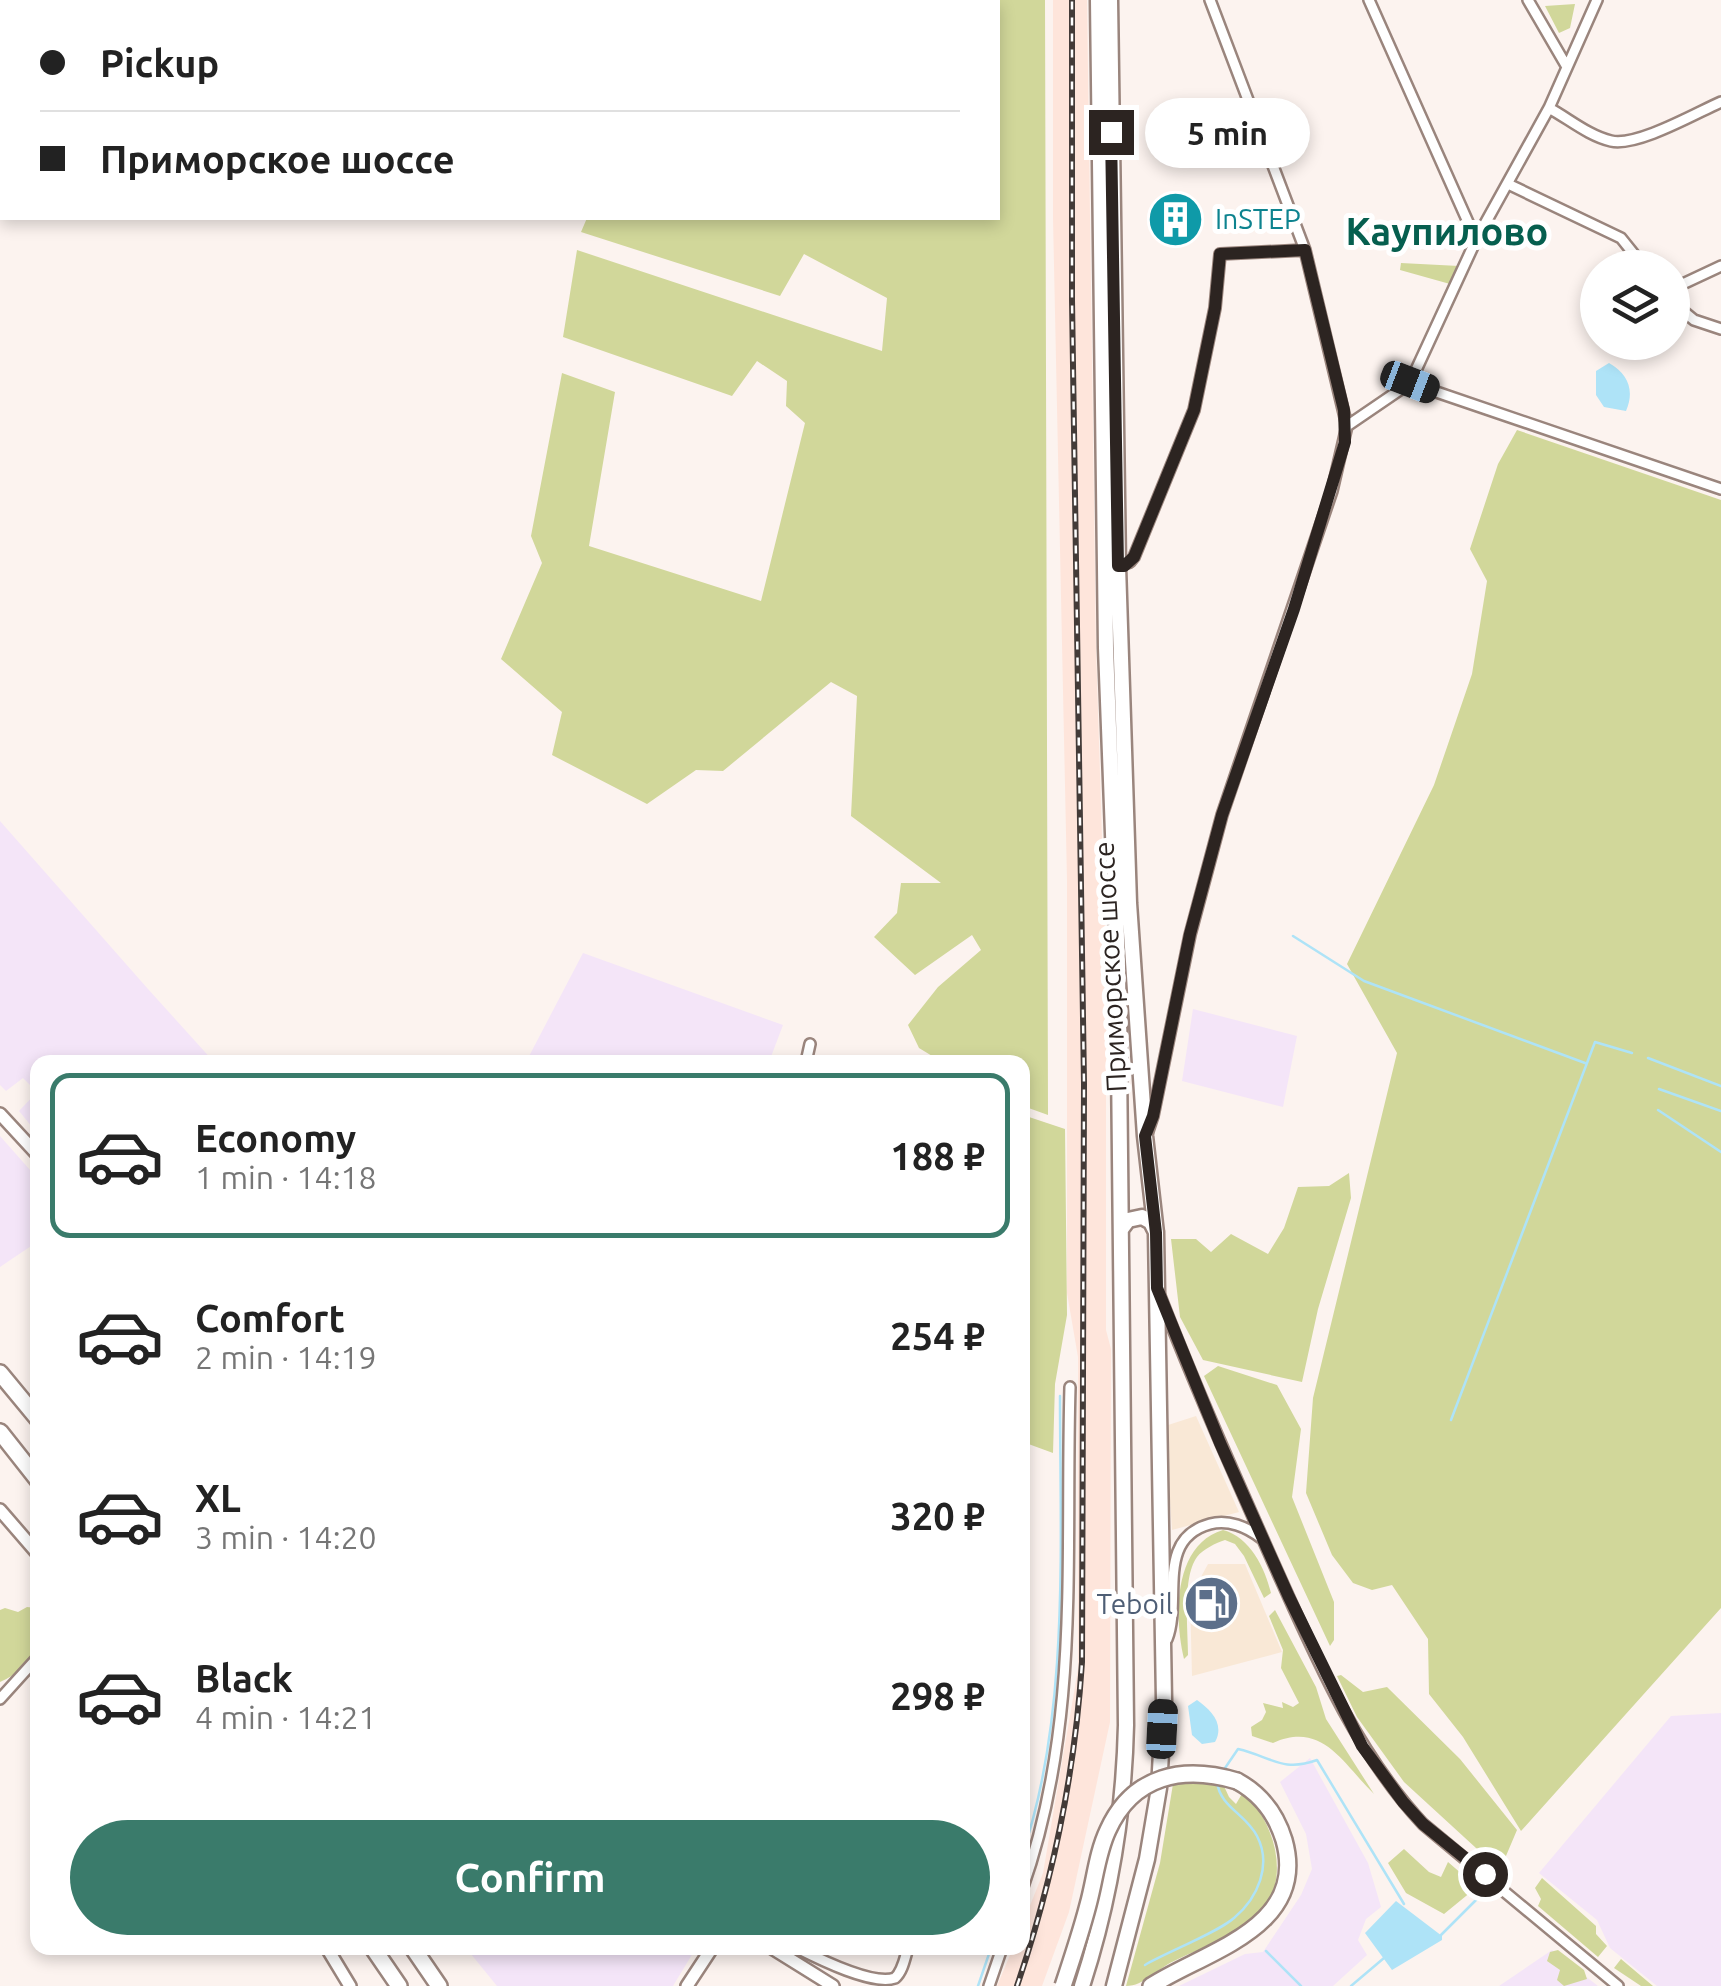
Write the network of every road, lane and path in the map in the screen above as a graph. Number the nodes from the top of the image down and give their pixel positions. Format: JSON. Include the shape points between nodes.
{"nodes":[{"id":1,"x":1098,"y":0,"type":"edge"},
{"id":2,"x":1110,"y":0,"type":"edge"},
{"id":3,"x":1210,"y":0,"type":"edge"},
{"id":4,"x":1369,"y":0,"type":"edge"},
{"id":5,"x":1528,"y":0,"type":"edge"},
{"id":6,"x":1597,"y":0,"type":"edge"},
{"id":7,"x":1567,"y":68,"type":"junction"},
{"id":8,"x":1721,"y":102,"type":"edge"},
{"id":9,"x":1550,"y":108,"type":"junction"},
{"id":10,"x":1508,"y":184,"type":"junction"},
{"id":11,"x":1476,"y":240,"type":"junction"},
{"id":12,"x":1305,"y":250,"type":"junction"},
{"id":13,"x":1631,"y":250,"type":"edge"},
{"id":14,"x":1721,"y":266,"type":"edge"},
{"id":15,"x":1690,"y":281,"type":"edge"},
{"id":16,"x":1690,"y":317,"type":"edge"},
{"id":17,"x":1721,"y":330,"type":"edge"},
{"id":18,"x":1410,"y":382,"type":"junction"},
{"id":19,"x":1347,"y":426,"type":"junction"},
{"id":20,"x":1721,"y":490,"type":"edge"},
{"id":21,"x":1118,"y":566,"type":"junction"},
{"id":22,"x":810,"y":1044,"type":"dead end"},
{"id":23,"x":808,"y":1055,"type":"edge"},
{"id":24,"x":0,"y":1114,"type":"edge"},
{"id":25,"x":1145,"y":1136,"type":"junction"},
{"id":26,"x":30,"y":1146,"type":"edge"},
{"id":27,"x":1122,"y":1228,"type":"junction"},
{"id":28,"x":1156,"y":1233,"type":"junction"},
{"id":29,"x":1157,"y":1288,"type":"junction"},
{"id":30,"x":0,"y":1373,"type":"edge"},
{"id":31,"x":1070,"y":1387,"type":"dead end"},
{"id":32,"x":30,"y":1410,"type":"edge"},
{"id":33,"x":0,"y":1432,"type":"edge"},
{"id":34,"x":30,"y":1470,"type":"edge"},
{"id":35,"x":0,"y":1510,"type":"edge"},
{"id":36,"x":1264,"y":1541,"type":"junction"},
{"id":37,"x":30,"y":1545,"type":"edge"},
{"id":38,"x":1164,"y":1646,"type":"junction"},
{"id":39,"x":30,"y":1666,"type":"edge"},
{"id":40,"x":0,"y":1699,"type":"edge"},
{"id":41,"x":1030,"y":1865,"type":"edge"},
{"id":42,"x":331,"y":1955,"type":"edge"},
{"id":43,"x":378,"y":1955,"type":"edge"},
{"id":44,"x":418,"y":1955,"type":"edge"},
{"id":45,"x":708,"y":1955,"type":"edge"},
{"id":46,"x":783,"y":1955,"type":"edge"},
{"id":47,"x":812,"y":1955,"type":"edge"},
{"id":48,"x":906,"y":1955,"type":"edge"},
{"id":49,"x":999,"y":1955,"type":"edge"},
{"id":50,"x":350,"y":1986,"type":"edge"},
{"id":51,"x":399,"y":1986,"type":"edge"},
{"id":52,"x":439,"y":1986,"type":"edge"},
{"id":53,"x":688,"y":1986,"type":"edge"},
{"id":54,"x":833,"y":1986,"type":"edge"},
{"id":55,"x":988,"y":1986,"type":"edge"},
{"id":56,"x":1064,"y":1986,"type":"edge"},
{"id":57,"x":1082,"y":1986,"type":"edge"},
{"id":58,"x":1114,"y":1986,"type":"edge"},
{"id":59,"x":1151,"y":1986,"type":"edge"},
{"id":60,"x":1618,"y":1986,"type":"edge"}],
"edges":[{"from":1,"to":27,"type":"main road","name":"Приморское шоссе"},
{"from":2,"to":21,"type":"main road","name":"Приморское шоссе"},
{"from":3,"to":12,"type":"street"},
{"from":4,"to":11,"type":"street"},
{"from":5,"to":7,"type":"street"},
{"from":6,"to":7,"type":"street"},
{"from":7,"to":9,"type":"street"},
{"from":8,"to":9,"type":"street","via":[[1617,143]]},
{"from":9,"to":10,"type":"street"},
{"from":10,"to":11,"type":"street"},
{"from":10,"to":13,"type":"street","via":[[1621,238]]},
{"from":11,"to":18,"type":"street"},
{"from":12,"to":19,"type":"street"},
{"from":12,"to":21,"type":"street","via":[[1220,254],[1194,410],[1134,557]]},
{"from":14,"to":15,"type":"street"},
{"from":16,"to":17,"type":"street"},
{"from":18,"to":19,"type":"street"},
{"from":18,"to":20,"type":"street"},
{"from":19,"to":25,"type":"street","via":[[1332,492],[1218,830]]},
{"from":21,"to":25,"type":"main road","name":"Приморское шоссе"},
{"from":22,"to":23,"type":"street"},
{"from":24,"to":26,"type":"main road"},
{"from":25,"to":28,"type":"main road","name":"Приморское шоссе"},
{"from":27,"to":28,"type":"main road","via":[[1142,1216]]},
{"from":27,"to":57,"type":"main road","name":"Приморское шоссе","via":[[1124,1790],[1105,1908]]},
{"from":28,"to":29,"type":"main road","name":"Приморское шоссе"},
{"from":29,"to":36,"type":"street"},
{"from":29,"to":38,"type":"main road","name":"Приморское шоссе"},
{"from":30,"to":32,"type":"highway"},
{"from":31,"to":41,"type":"street","via":[[1067,1677],[1047,1812]]},
{"from":33,"to":34,"type":"highway"},
{"from":35,"to":37,"type":"main road"},
{"from":36,"to":38,"type":"street","via":[[1250,1529],[1218,1522],[1190,1534],[1173,1562],[1174,1622]]},
{"from":36,"to":60,"type":"street","via":[[1362,1746],[1403,1802]]},
{"from":38,"to":58,"type":"main road","name":"Приморское шоссе","via":[[1158,1788]]},
{"from":39,"to":40,"type":"street"},
{"from":42,"to":50,"type":"main road"},
{"from":43,"to":51,"type":"highway"},
{"from":44,"to":52,"type":"highway"},
{"from":45,"to":53,"type":"main road"},
{"from":46,"to":54,"type":"main road"},
{"from":47,"to":48,"type":"street","via":[[875,1984],[894,1979]]},
{"from":49,"to":55,"type":"street"},
{"from":56,"to":59,"type":"highway","bridge":true,"via":[[1103,1844],[1124,1804],[1178,1773],[1237,1782],[1263,1801],[1282,1834],[1287,1865],[1276,1904],[1246,1936]]}]}
